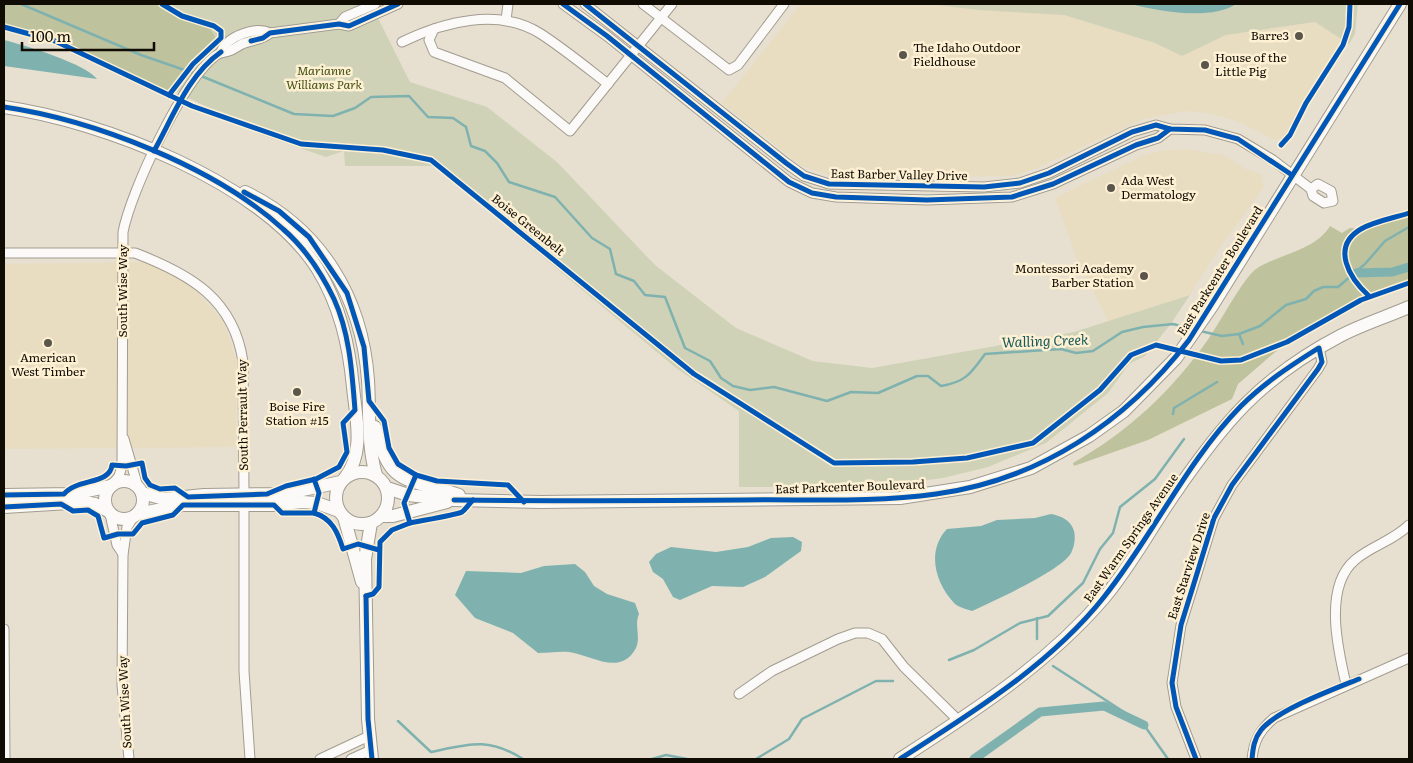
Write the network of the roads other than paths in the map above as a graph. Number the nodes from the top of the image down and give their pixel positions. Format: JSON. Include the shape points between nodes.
{"nodes":[{"id":1,"x":375,"y":4,"type":"edge"},
{"id":2,"x":398,"y":4,"type":"edge"},
{"id":3,"x":508,"y":4,"type":"edge"},
{"id":4,"x":563,"y":4,"type":"edge"},
{"id":5,"x":586,"y":4,"type":"edge"},
{"id":6,"x":643,"y":4,"type":"edge"},
{"id":7,"x":672,"y":4,"type":"edge"},
{"id":8,"x":784,"y":4,"type":"edge"},
{"id":9,"x":1400,"y":4,"type":"edge"},
{"id":10,"x":661,"y":18,"type":"junction"},
{"id":11,"x":506,"y":20,"type":"junction"},
{"id":12,"x":339,"y":24,"type":"junction"},
{"id":13,"x":434,"y":29,"type":"junction"},
{"id":14,"x":402,"y":42,"type":"dead end"},
{"id":15,"x":638,"y":46,"type":"junction"},
{"id":16,"x":631,"y":55,"type":"junction"},
{"id":17,"x":608,"y":84,"type":"junction"},
{"id":18,"x":4,"y":107,"type":"edge"},
{"id":19,"x":1170,"y":129,"type":"junction"},
{"id":20,"x":154,"y":151,"type":"junction"},
{"id":21,"x":1292,"y":174,"type":"junction"},
{"id":22,"x":207,"y":176,"type":"junction"},
{"id":23,"x":1311,"y":188,"type":"dead end"},
{"id":24,"x":4,"y":253,"type":"edge"},
{"id":25,"x":123,"y":253,"type":"junction"},
{"id":26,"x":1409,"y":307,"type":"edge"},
{"id":27,"x":1319,"y":348,"type":"junction"},
{"id":28,"x":369,"y":400,"type":"junction"},
{"id":29,"x":123,"y":437,"type":"junction"},
{"id":30,"x":376,"y":475,"type":"junction"},
{"id":31,"x":343,"y":480,"type":"junction"},
{"id":32,"x":111,"y":486,"type":"junction"},
{"id":33,"x":387,"y":488,"type":"junction"},
{"id":34,"x":140,"y":490,"type":"junction"},
{"id":35,"x":4,"y":495,"type":"edge"},
{"id":36,"x":244,"y":499,"type":"junction"},
{"id":37,"x":454,"y":500,"type":"junction"},
{"id":38,"x":473,"y":500,"type":"junction"},
{"id":39,"x":4,"y":507,"type":"edge"},
{"id":40,"x":109,"y":513,"type":"junction"},
{"id":41,"x":342,"y":514,"type":"junction"},
{"id":42,"x":136,"y":515,"type":"junction"},
{"id":43,"x":376,"y":520,"type":"junction"},
{"id":44,"x":1409,"y":525,"type":"edge"},
{"id":45,"x":123,"y":554,"type":"junction"},
{"id":46,"x":366,"y":596,"type":"junction"},
{"id":47,"x":4,"y":629,"type":"edge"},
{"id":48,"x":1409,"y":658,"type":"edge"},
{"id":49,"x":1346,"y":684,"type":"junction"},
{"id":50,"x":739,"y":694,"type":"dead end"},
{"id":51,"x":959,"y":721,"type":"junction"},
{"id":52,"x":369,"y":736,"type":"junction"},
{"id":53,"x":371,"y":755,"type":"edge"},
{"id":54,"x":6,"y":759,"type":"edge"},
{"id":55,"x":128,"y":759,"type":"edge"},
{"id":56,"x":250,"y":759,"type":"edge"},
{"id":57,"x":320,"y":759,"type":"edge"},
{"id":58,"x":351,"y":759,"type":"edge"},
{"id":59,"x":900,"y":759,"type":"edge"},
{"id":60,"x":1196,"y":759,"type":"edge"},
{"id":61,"x":1252,"y":759,"type":"edge"}],
"edges":[{"from":1,"to":12,"type":"street","via":[[345,16]]},
{"from":2,"to":12,"type":"street","via":[[349,26]]},
{"from":3,"to":11,"type":"street"},
{"from":4,"to":16,"type":"street","name":"East Barber Valley Drive"},
{"from":5,"to":15,"type":"street","name":"East Barber Valley Drive"},
{"from":6,"to":10,"type":"street"},
{"from":7,"to":10,"type":"street"},
{"from":8,"to":10,"type":"street","via":[[738,66],[729,70]]},
{"from":9,"to":21,"type":"street","name":"East Parkcenter Boulevard"},
{"from":10,"to":15,"type":"street"},
{"from":11,"to":13,"type":"street","via":[[467,21]]},
{"from":11,"to":17,"type":"street","via":[[539,33]]},
{"from":12,"to":20,"type":"street","via":[[270,33],[221,52],[199,72]]},
{"from":13,"to":14,"type":"street"},
{"from":13,"to":17,"type":"street","via":[[429,40],[434,52],[505,78],[570,132]]},
{"from":15,"to":16,"type":"street"},
{"from":15,"to":19,"type":"street","name":"East Barber Valley Drive","via":[[786,163],[804,176],[829,184],[984,187],[1020,183],[1049,173],[1132,132],[1156,125]]},
{"from":16,"to":17,"type":"street"},
{"from":16,"to":19,"type":"street","name":"East Barber Valley Drive","via":[[789,182],[812,193],[831,196],[927,200],[1012,197],[1053,184],[1158,138]]},
{"from":18,"to":20,"type":"street","via":[[88,126]]},
{"from":19,"to":21,"type":"street","name":"East Barber Valley Drive","via":[[1205,130],[1238,139]]},
{"from":20,"to":22,"type":"street"},
{"from":20,"to":25,"type":"street","name":"South Wise Way","via":[[133,194],[126,217]]},
{"from":21,"to":23,"type":"street","name":"East Barber Valley Drive"},
{"from":21,"to":38,"type":"street","name":"East Parkcenter Boulevard","via":[[1212,306],[1153,383],[1124,411],[1062,452],[1011,475],[937,494],[900,498]]},
{"from":22,"to":28,"type":"street","via":[[279,210],[309,236],[322,253],[347,293],[356,318],[364,347]]},
{"from":22,"to":31,"type":"street","via":[[284,229],[308,255],[335,301],[352,366],[358,443],[356,459]]},
{"from":24,"to":25,"type":"street","name":"South Perrault Way"},
{"from":25,"to":29,"type":"street","name":"South Wise Way"},
{"from":25,"to":36,"type":"street","name":"South Perrault Way","via":[[135,253],[192,281],[214,298],[232,323],[243,362]]},
{"from":26,"to":27,"type":"street","name":"East Warm Springs Avenue","via":[[1341,335]]},
{"from":27,"to":51,"type":"street","name":"East Warm Springs Avenue","via":[[1255,393],[1225,424],[1105,597],[1073,632]]},
{"from":27,"to":60,"type":"street","name":"East Starview Drive","via":[[1322,362],[1318,370],[1243,469],[1218,510],[1181,624],[1172,683],[1176,707]]},
{"from":28,"to":30,"type":"street","via":[[370,448]]},
{"from":28,"to":38,"type":"street","via":[[380,450],[392,470],[412,484]]},
{"from":29,"to":32,"type":"street","name":"South Wise Way","via":[[122,466]]},
{"from":29,"to":34,"type":"street","name":"South Wise Way"},
{"from":30,"to":31,"type":"street","via":[[360,471]]},
{"from":30,"to":33,"type":"street"},
{"from":31,"to":36,"type":"street"},
{"from":31,"to":41,"type":"street","via":[[336,496]]},
{"from":32,"to":34,"type":"street","via":[[124,481]]},
{"from":32,"to":35,"type":"street","via":[[72,494]]},
{"from":32,"to":40,"type":"street","via":[[104,497]]},
{"from":33,"to":37,"type":"street","name":"East Parkcenter Boulevard","via":[[408,495]]},
{"from":33,"to":43,"type":"street","via":[[388,503]]},
{"from":34,"to":36,"type":"street","via":[[164,499]]},
{"from":34,"to":42,"type":"street","via":[[143,503]]},
{"from":36,"to":41,"type":"street","via":[[317,503]]},
{"from":36,"to":42,"type":"street","via":[[183,505]]},
{"from":36,"to":56,"type":"street","name":"South Perrault Way","via":[[244,671]]},
{"from":37,"to":38,"type":"street","name":"East Parkcenter Boulevard"},
{"from":37,"to":43,"type":"street","name":"East Parkcenter Boulevard"},
{"from":39,"to":40,"type":"street","via":[[85,502]]},
{"from":40,"to":42,"type":"street","via":[[123,520]]},
{"from":40,"to":45,"type":"street","name":"South Wise Way","via":[[117,545]]},
{"from":41,"to":43,"type":"street","via":[[356,524]]},
{"from":41,"to":46,"type":"street"},
{"from":42,"to":45,"type":"street","name":"South Wise Way","via":[[127,527]]},
{"from":43,"to":46,"type":"street","via":[[366,550]]},
{"from":44,"to":49,"type":"street","via":[[1388,542],[1354,560],[1346,570],[1340,586],[1335,623]]},
{"from":45,"to":55,"type":"street","name":"South Wise Way","via":[[122,685]]},
{"from":46,"to":52,"type":"street"},
{"from":47,"to":54,"type":"street"},
{"from":48,"to":49,"type":"street"},
{"from":49,"to":61,"type":"street","via":[[1274,718],[1255,740]]},
{"from":50,"to":51,"type":"street","via":[[772,671],[838,639],[855,633],[868,633],[882,639],[904,667]]},
{"from":51,"to":59,"type":"street","name":"East Warm Springs Avenue"},
{"from":52,"to":53,"type":"street"},
{"from":52,"to":57,"type":"street"},
{"from":53,"to":58,"type":"street"}]}
